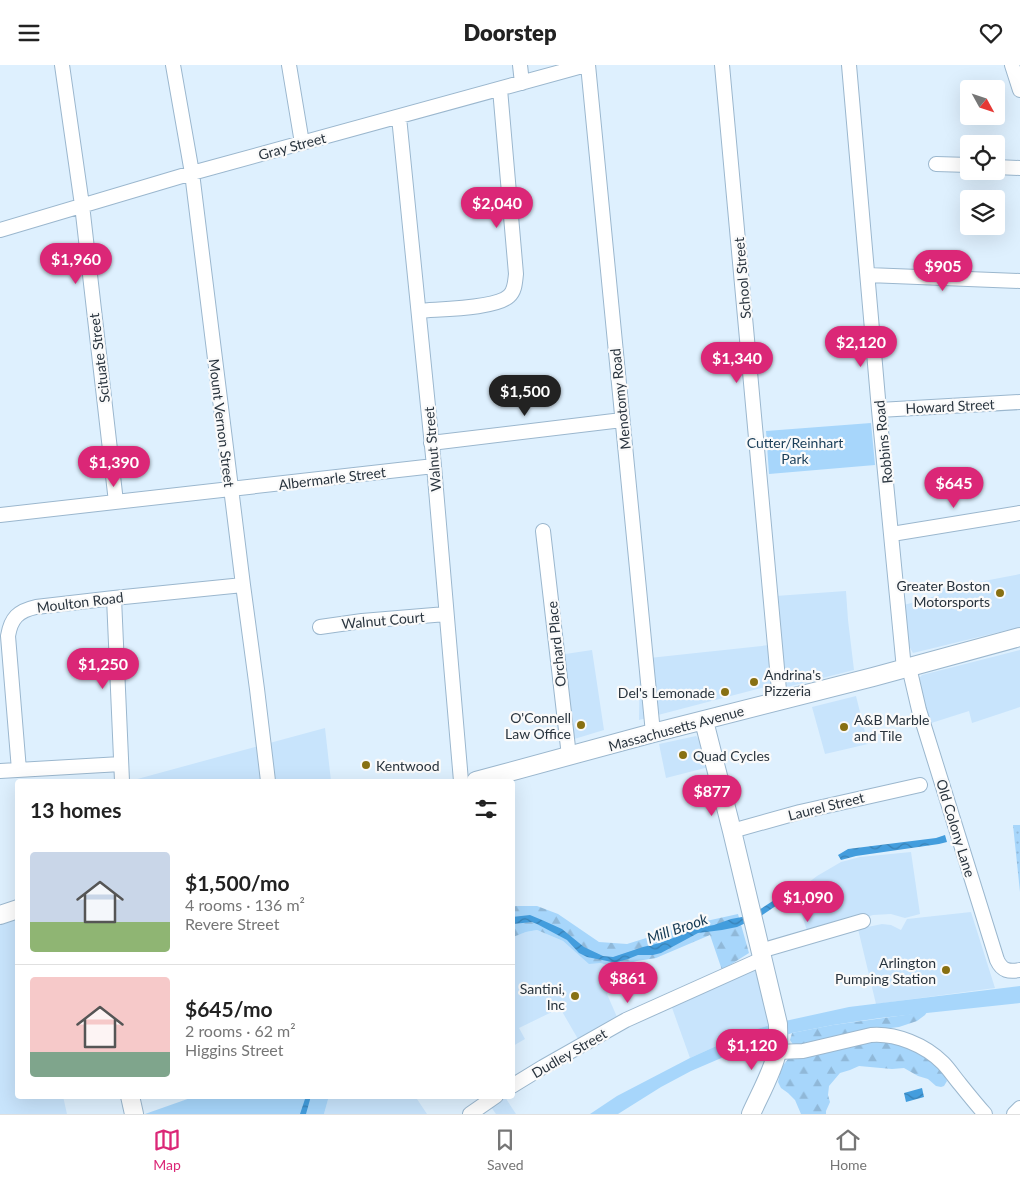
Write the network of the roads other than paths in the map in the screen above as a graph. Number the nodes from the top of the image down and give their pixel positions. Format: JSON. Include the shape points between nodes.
{"nodes":[{"id":1,"x":62,"y":65,"type":"edge"},
{"id":2,"x":173,"y":65,"type":"edge"},
{"id":3,"x":289,"y":65,"type":"edge"},
{"id":4,"x":520,"y":65,"type":"edge"},
{"id":5,"x":587,"y":65,"type":"edge"},
{"id":6,"x":722,"y":65,"type":"edge"},
{"id":7,"x":849,"y":65,"type":"edge"},
{"id":8,"x":1012,"y":65,"type":"edge"},
{"id":9,"x":522,"y":83,"type":"junction"},
{"id":10,"x":500,"y":89,"type":"junction"},
{"id":11,"x":1020,"y":90,"type":"edge"},
{"id":12,"x":399,"y":117,"type":"junction"},
{"id":13,"x":302,"y":143,"type":"junction"},
{"id":14,"x":936,"y":164,"type":"dead end"},
{"id":15,"x":960,"y":165,"type":"edge"},
{"id":16,"x":1005,"y":167,"type":"edge"},
{"id":17,"x":1020,"y":168,"type":"edge"},
{"id":18,"x":192,"y":173,"type":"junction"},
{"id":19,"x":82,"y":205,"type":"junction"},
{"id":20,"x":0,"y":230,"type":"edge"},
{"id":21,"x":868,"y":275,"type":"junction"},
{"id":22,"x":1020,"y":281,"type":"edge"},
{"id":23,"x":419,"y":311,"type":"junction"},
{"id":24,"x":1020,"y":402,"type":"edge"},
{"id":25,"x":879,"y":410,"type":"junction"},
{"id":26,"x":622,"y":420,"type":"junction"},
{"id":27,"x":431,"y":443,"type":"junction"},
{"id":28,"x":434,"y":466,"type":"junction"},
{"id":29,"x":231,"y":490,"type":"junction"},
{"id":30,"x":116,"y":503,"type":"junction"},
{"id":31,"x":1020,"y":513,"type":"edge"},
{"id":32,"x":0,"y":515,"type":"edge"},
{"id":33,"x":543,"y":531,"type":"dead end"},
{"id":34,"x":892,"y":534,"type":"junction"},
{"id":35,"x":243,"y":585,"type":"junction"},
{"id":36,"x":114,"y":598,"type":"junction"},
{"id":37,"x":446,"y":614,"type":"junction"},
{"id":38,"x":320,"y":627,"type":"dead end"},
{"id":39,"x":1020,"y":637,"type":"edge"},
{"id":40,"x":907,"y":668,"type":"junction"},
{"id":41,"x":780,"y":701,"type":"junction"},
{"id":42,"x":704,"y":721,"type":"junction"},
{"id":43,"x":653,"y":733,"type":"junction"},
{"id":44,"x":569,"y":756,"type":"junction"},
{"id":45,"x":121,"y":764,"type":"junction"},
{"id":46,"x":19,"y":770,"type":"junction"},
{"id":47,"x":0,"y":771,"type":"edge"},
{"id":48,"x":122,"y":779,"type":"edge"},
{"id":49,"x":268,"y":779,"type":"edge"},
{"id":50,"x":461,"y":779,"type":"edge"},
{"id":51,"x":483,"y":779,"type":"edge"},
{"id":52,"x":920,"y":785,"type":"dead end"},
{"id":53,"x":732,"y":831,"type":"junction"},
{"id":54,"x":15,"y":910,"type":"edge"},
{"id":55,"x":0,"y":915,"type":"edge"},
{"id":56,"x":863,"y":921,"type":"dead end"},
{"id":57,"x":761,"y":955,"type":"junction"},
{"id":58,"x":1020,"y":970,"type":"edge"},
{"id":59,"x":777,"y":1052,"type":"junction"},
{"id":60,"x":515,"y":1083,"type":"edge"},
{"id":61,"x":131,"y":1099,"type":"edge"},
{"id":62,"x":492,"y":1099,"type":"edge"},
{"id":63,"x":1020,"y":1108,"type":"edge"},
{"id":64,"x":134,"y":1114,"type":"edge"},
{"id":65,"x":470,"y":1114,"type":"edge"},
{"id":66,"x":751,"y":1114,"type":"edge"},
{"id":67,"x":985,"y":1114,"type":"edge"},
{"id":68,"x":1014,"y":1114,"type":"edge"}],
"edges":[{"from":1,"to":19,"type":"street","name":"Scituate Street"},
{"from":2,"to":18,"type":"street","name":"Mount Vernon Street"},
{"from":3,"to":13,"type":"street"},
{"from":4,"to":9,"type":"street"},
{"from":5,"to":9,"type":"street","name":"Gray Street"},
{"from":5,"to":26,"type":"street","name":"Menotomy Road"},
{"from":6,"to":41,"type":"street","name":"School Street"},
{"from":7,"to":21,"type":"street","name":"Robbins Road"},
{"from":8,"to":11,"type":"street"},
{"from":9,"to":10,"type":"street","name":"Gray Street"},
{"from":10,"to":12,"type":"street","name":"Gray Street"},
{"from":10,"to":23,"type":"street","via":[[516,274],[513,289],[510,296],[495,303]]},
{"from":12,"to":13,"type":"street","name":"Gray Street"},
{"from":12,"to":23,"type":"street","name":"Walnut Street"},
{"from":13,"to":18,"type":"street","name":"Gray Street"},
{"from":14,"to":15,"type":"street"},
{"from":16,"to":17,"type":"street"},
{"from":18,"to":19,"type":"street","name":"Gray Street"},
{"from":18,"to":29,"type":"street","name":"Mount Vernon Street"},
{"from":19,"to":20,"type":"street","name":"Gray Street"},
{"from":19,"to":30,"type":"street","name":"Scituate Street"},
{"from":21,"to":22,"type":"street"},
{"from":21,"to":25,"type":"street","name":"Robbins Road"},
{"from":23,"to":27,"type":"street","name":"Walnut Street"},
{"from":24,"to":25,"type":"street","name":"Howard Street"},
{"from":25,"to":34,"type":"street","name":"Robbins Road"},
{"from":26,"to":27,"type":"street"},
{"from":26,"to":43,"type":"street","name":"Menotomy Road"},
{"from":27,"to":28,"type":"street","name":"Walnut Street"},
{"from":28,"to":29,"type":"street","name":"Albermarle Street"},
{"from":28,"to":37,"type":"street","name":"Walnut Street"},
{"from":29,"to":30,"type":"street","name":"Albermarle Street"},
{"from":29,"to":35,"type":"street","name":"Mount Vernon Street"},
{"from":30,"to":32,"type":"street","name":"Albermarle Street"},
{"from":31,"to":34,"type":"street"},
{"from":33,"to":44,"type":"street","name":"Orchard Place"},
{"from":34,"to":40,"type":"street","name":"Robbins Road"},
{"from":35,"to":36,"type":"street","name":"Moulton Road"},
{"from":35,"to":49,"type":"street","name":"Mount Vernon Street"},
{"from":36,"to":45,"type":"street"},
{"from":36,"to":46,"type":"street","name":"Moulton Road","via":[[25,609],[9,626]]},
{"from":37,"to":38,"type":"street","name":"Walnut Court"},
{"from":37,"to":50,"type":"street","name":"Walnut Street"},
{"from":39,"to":40,"type":"main road","name":"Massachusetts Avenue"},
{"from":40,"to":41,"type":"main road","name":"Massachusetts Avenue"},
{"from":40,"to":58,"type":"street","name":"Old Colony Lane","via":[[997,960],[1005,969]]},
{"from":41,"to":42,"type":"main road","name":"Massachusetts Avenue"},
{"from":42,"to":43,"type":"main road","name":"Massachusetts Avenue"},
{"from":42,"to":53,"type":"main road"},
{"from":43,"to":44,"type":"main road","name":"Massachusetts Avenue"},
{"from":44,"to":51,"type":"main road","name":"Massachusetts Avenue"},
{"from":45,"to":46,"type":"street"},
{"from":45,"to":48,"type":"street"},
{"from":46,"to":47,"type":"street"},
{"from":52,"to":53,"type":"street","name":"Laurel Street"},
{"from":53,"to":57,"type":"main road"},
{"from":54,"to":55,"type":"main road"},
{"from":56,"to":57,"type":"street","name":"Dudley Street"},
{"from":57,"to":59,"type":"main road","via":[[776,1017]]},
{"from":57,"to":60,"type":"street","name":"Dudley Street","via":[[626,1020]]},
{"from":59,"to":66,"type":"main road"},
{"from":59,"to":67,"type":"street","via":[[803,1051],[871,1035],[902,1039],[937,1057]]},
{"from":61,"to":64,"type":"main road"},
{"from":62,"to":65,"type":"street"},
{"from":63,"to":68,"type":"street"}]}
